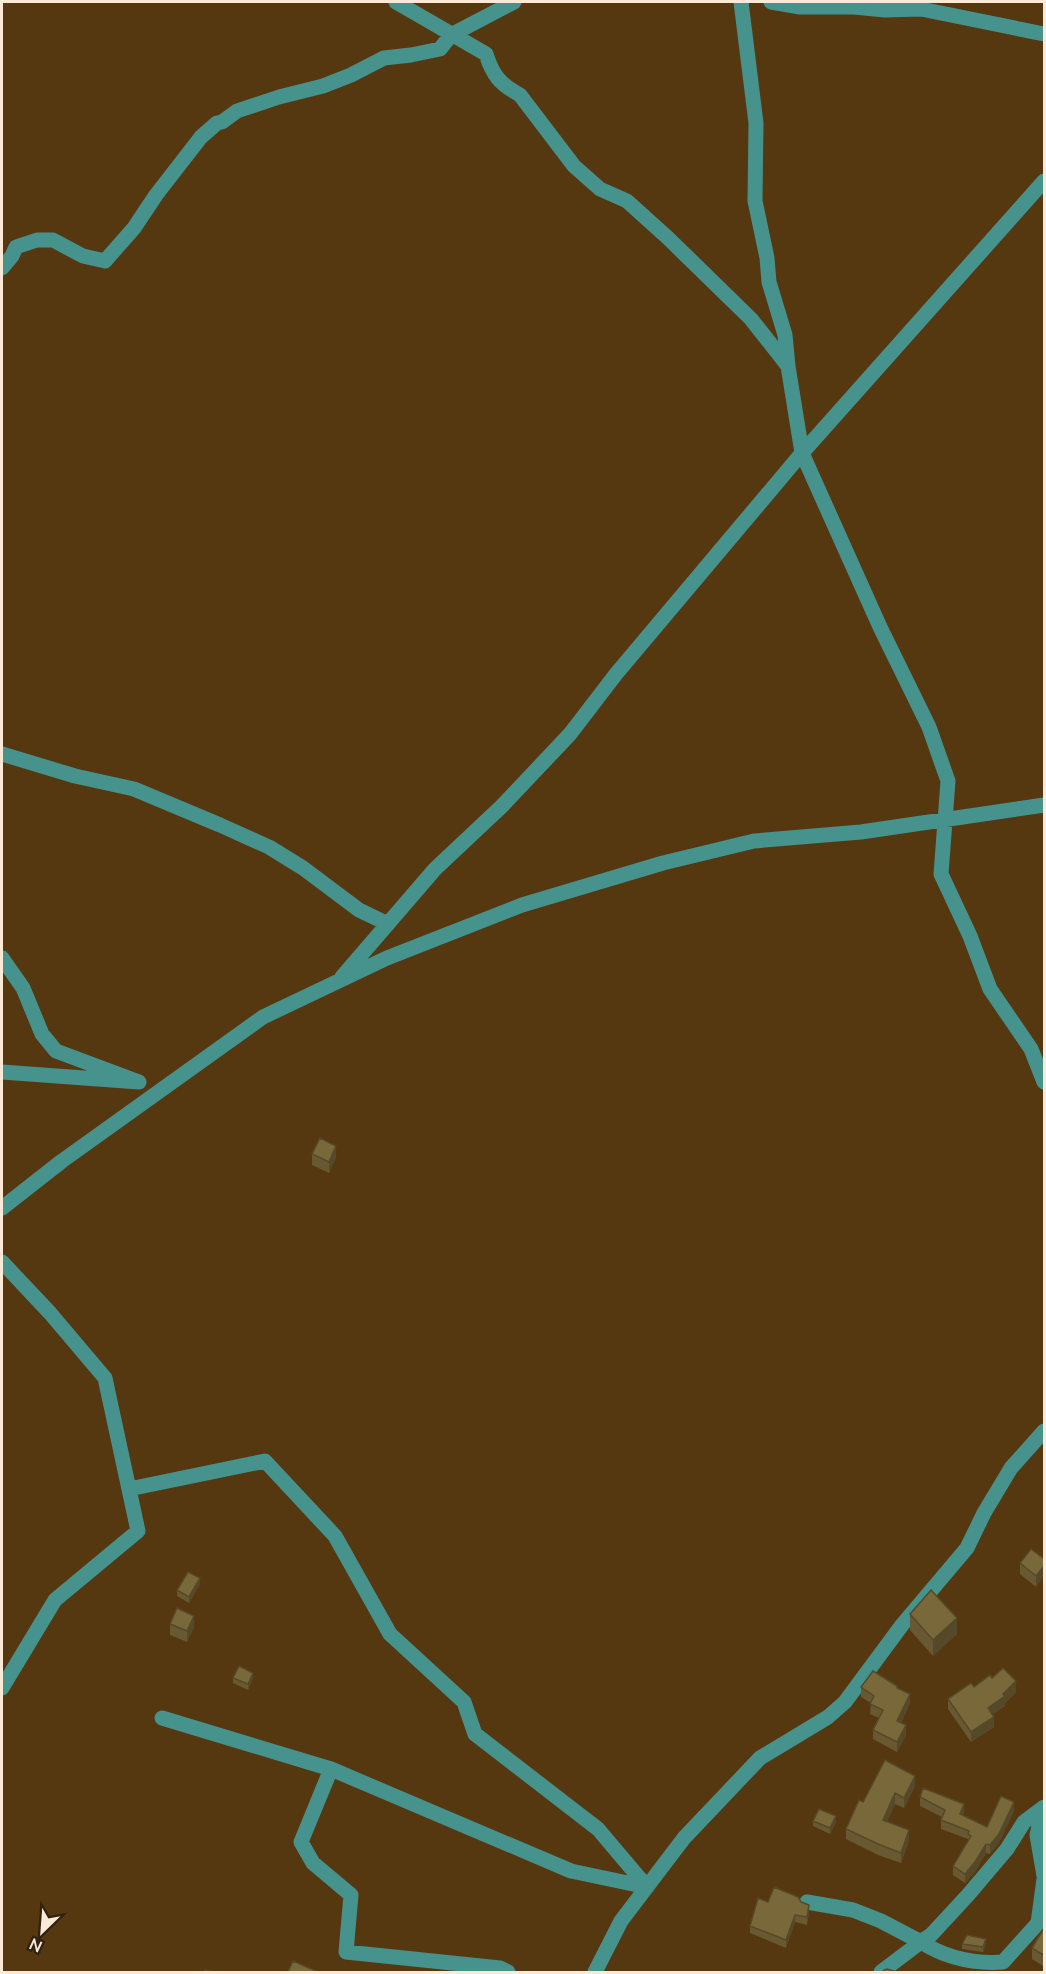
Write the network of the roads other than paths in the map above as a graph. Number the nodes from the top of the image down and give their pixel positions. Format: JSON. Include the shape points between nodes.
{"nodes":[{"id":1,"x":396,"y":2,"type":"edge"},
{"id":2,"x":514,"y":2,"type":"edge"},
{"id":3,"x":741,"y":2,"type":"edge"},
{"id":4,"x":771,"y":2,"type":"edge"},
{"id":5,"x":1044,"y":34,"type":"edge"},
{"id":6,"x":451,"y":35,"type":"junction"},
{"id":7,"x":1044,"y":181,"type":"edge"},
{"id":8,"x":2,"y":268,"type":"edge"},
{"id":9,"x":788,"y":366,"type":"junction"},
{"id":10,"x":802,"y":453,"type":"junction"},
{"id":11,"x":2,"y":754,"type":"edge"},
{"id":12,"x":1044,"y":805,"type":"edge"},
{"id":13,"x":945,"y":820,"type":"junction"},
{"id":14,"x":388,"y":924,"type":"junction"},
{"id":15,"x":2,"y":958,"type":"edge"},
{"id":16,"x":338,"y":982,"type":"junction"},
{"id":17,"x":2,"y":1072,"type":"edge"},
{"id":18,"x":139,"y":1082,"type":"junction"},
{"id":19,"x":1044,"y":1082,"type":"edge"},
{"id":20,"x":166,"y":1087,"type":"junction"},
{"id":21,"x":2,"y":1208,"type":"edge"},
{"id":22,"x":2,"y":1263,"type":"edge"},
{"id":23,"x":1044,"y":1431,"type":"edge"},
{"id":24,"x":129,"y":1490,"type":"junction"},
{"id":25,"x":2,"y":1688,"type":"edge"},
{"id":26,"x":162,"y":1718,"type":"dead end"},
{"id":27,"x":331,"y":1769,"type":"junction"},
{"id":28,"x":1044,"y":1808,"type":"edge"},
{"id":29,"x":1044,"y":1877,"type":"edge"},
{"id":30,"x":647,"y":1887,"type":"junction"},
{"id":31,"x":807,"y":1902,"type":"edge"},
{"id":32,"x":926,"y":1939,"type":"junction"},
{"id":33,"x":508,"y":1972,"type":"edge"},
{"id":34,"x":595,"y":1972,"type":"edge"},
{"id":35,"x":881,"y":1972,"type":"edge"}],
"edges":[{"from":1,"to":6,"type":"street"},
{"from":2,"to":6,"type":"street"},
{"from":3,"to":9,"type":"street","via":[[756,123],[755,201],[769,282],[785,335]]},
{"from":4,"to":5,"type":"street","via":[[800,7],[921,9]]},
{"from":6,"to":8,"type":"street","via":[[440,49],[384,58],[323,86],[237,111],[217,123],[201,137],[105,261],[83,256],[53,240],[37,240],[16,247]]},
{"from":6,"to":9,"type":"street","via":[[486,54],[492,72],[520,95],[574,166],[600,189],[627,201],[668,238],[751,320]]},
{"from":7,"to":10,"type":"street"},
{"from":9,"to":10,"type":"street"},
{"from":10,"to":13,"type":"street","via":[[929,727],[948,781]]},
{"from":10,"to":14,"type":"street","via":[[615,674],[570,734],[435,869]]},
{"from":11,"to":14,"type":"street","via":[[134,789],[220,825],[303,868],[359,910]]},
{"from":12,"to":13,"type":"street"},
{"from":13,"to":16,"type":"street","via":[[754,841],[663,863],[522,905],[387,958]]},
{"from":13,"to":19,"type":"street","via":[[941,874],[990,989],[1031,1049]]},
{"from":14,"to":16,"type":"street"},
{"from":15,"to":18,"type":"street","via":[[22,988],[42,1034],[56,1051]]},
{"from":16,"to":20,"type":"street","via":[[263,1017]]},
{"from":17,"to":18,"type":"street"},
{"from":18,"to":20,"type":"street"},
{"from":20,"to":21,"type":"street"},
{"from":22,"to":24,"type":"street","via":[[105,1378]]},
{"from":23,"to":30,"type":"street","via":[[1011,1468],[967,1548],[902,1625],[845,1702],[828,1717],[760,1758],[684,1838]]},
{"from":24,"to":25,"type":"street","via":[[138,1531],[55,1600]]},
{"from":24,"to":30,"type":"street","via":[[265,1461],[335,1536],[390,1634],[465,1702],[475,1734],[598,1829]]},
{"from":26,"to":27,"type":"street"},
{"from":27,"to":30,"type":"street","via":[[571,1870]]},
{"from":27,"to":33,"type":"street","via":[[301,1842],[313,1863],[351,1895],[346,1952]]},
{"from":28,"to":29,"type":"street","via":[[1037,1835]]},
{"from":28,"to":32,"type":"street","via":[[1024,1822],[968,1895]]},
{"from":29,"to":32,"type":"street","via":[[1038,1923],[1003,1962],[981,1964],[938,1953]]},
{"from":30,"to":34,"type":"street","via":[[621,1921]]},
{"from":31,"to":32,"type":"street","via":[[853,1911]]},
{"from":32,"to":35,"type":"street"}]}
